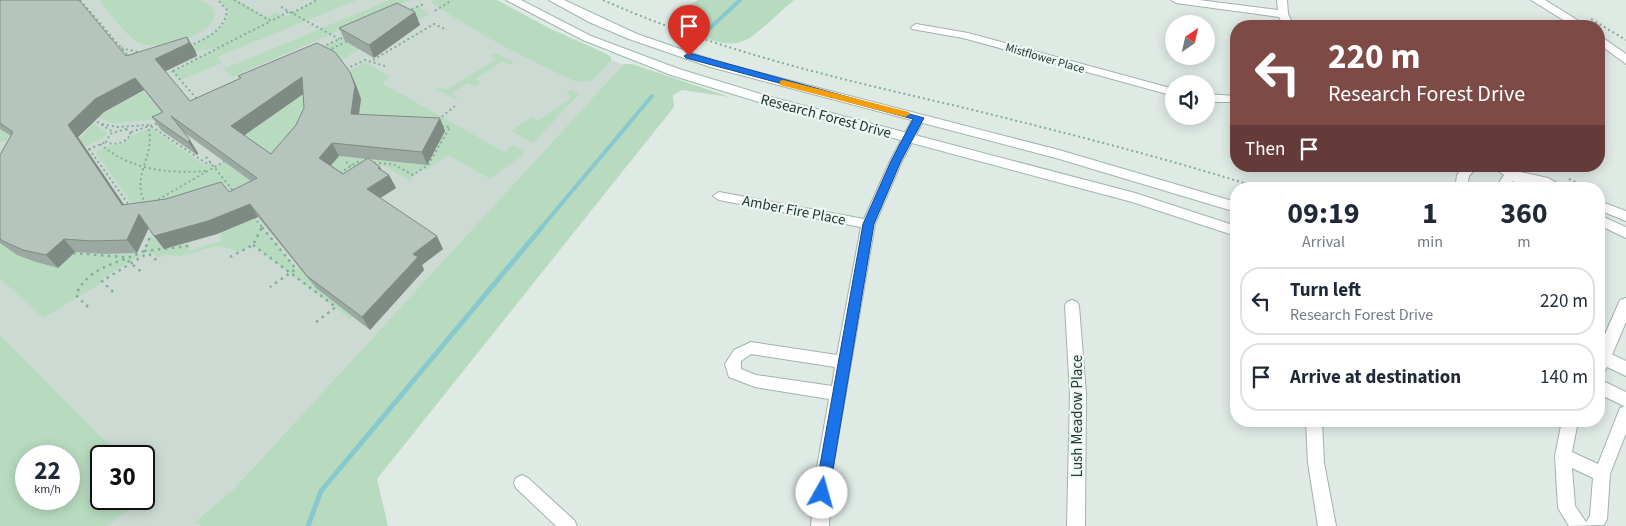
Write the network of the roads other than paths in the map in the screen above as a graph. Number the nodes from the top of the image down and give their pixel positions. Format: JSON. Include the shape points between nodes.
{"nodes":[{"id":1,"x":512,"y":0,"type":"edge"},
{"id":2,"x":555,"y":0,"type":"edge"},
{"id":3,"x":1176,"y":0,"type":"edge"},
{"id":4,"x":1282,"y":0,"type":"edge"},
{"id":5,"x":1537,"y":0,"type":"edge"},
{"id":6,"x":1283,"y":14,"type":"junction"},
{"id":7,"x":1286,"y":20,"type":"edge"},
{"id":8,"x":1571,"y":20,"type":"edge"},
{"id":9,"x":916,"y":26,"type":"dead end"},
{"id":10,"x":1605,"y":43,"type":"edge"},
{"id":11,"x":1626,"y":60,"type":"edge"},
{"id":12,"x":1165,"y":91,"type":"edge"},
{"id":13,"x":1215,"y":98,"type":"edge"},
{"id":14,"x":1230,"y":99,"type":"edge"},
{"id":15,"x":919,"y":118,"type":"junction"},
{"id":16,"x":909,"y":138,"type":"junction"},
{"id":17,"x":1517,"y":172,"type":"edge"},
{"id":18,"x":1520,"y":172,"type":"edge"},
{"id":19,"x":1526,"y":182,"type":"edge"},
{"id":20,"x":1546,"y":182,"type":"edge"},
{"id":21,"x":719,"y":196,"type":"dead end"},
{"id":22,"x":1230,"y":205,"type":"edge"},
{"id":23,"x":1605,"y":207,"type":"edge"},
{"id":24,"x":1626,"y":216,"type":"edge"},
{"id":25,"x":1605,"y":223,"type":"edge"},
{"id":26,"x":868,"y":224,"type":"junction"},
{"id":27,"x":1230,"y":229,"type":"edge"},
{"id":28,"x":1626,"y":233,"type":"edge"},
{"id":29,"x":1626,"y":304,"type":"edge"},
{"id":30,"x":1072,"y":306,"type":"dead end"},
{"id":31,"x":1605,"y":348,"type":"edge"},
{"id":32,"x":1605,"y":361,"type":"edge"},
{"id":33,"x":844,"y":362,"type":"junction"},
{"id":34,"x":1626,"y":368,"type":"edge"},
{"id":35,"x":1605,"y":389,"type":"edge"},
{"id":36,"x":838,"y":394,"type":"junction"},
{"id":37,"x":1626,"y":400,"type":"edge"},
{"id":38,"x":1626,"y":413,"type":"edge"},
{"id":39,"x":1314,"y":427,"type":"edge"},
{"id":40,"x":1569,"y":427,"type":"edge"},
{"id":41,"x":1564,"y":456,"type":"junction"},
{"id":42,"x":1602,"y":474,"type":"junction"},
{"id":43,"x":522,"y":483,"type":"dead end"},
{"id":44,"x":568,"y":526,"type":"edge"},
{"id":45,"x":820,"y":526,"type":"edge"},
{"id":46,"x":1076,"y":526,"type":"edge"},
{"id":47,"x":1327,"y":526,"type":"edge"},
{"id":48,"x":1579,"y":526,"type":"edge"},
{"id":49,"x":1593,"y":526,"type":"edge"}],
"edges":[{"from":1,"to":16,"type":"main road","name":"Research Forest Drive","via":[[587,38],[674,72]]},
{"from":2,"to":15,"type":"main road","name":"Research Forest Drive","via":[[608,25],[689,56]]},
{"from":3,"to":6,"type":"street"},
{"from":4,"to":6,"type":"street"},
{"from":5,"to":8,"type":"main road"},
{"from":6,"to":7,"type":"street"},
{"from":9,"to":12,"type":"street","name":"Mistflower Place","via":[[964,35]]},
{"from":10,"to":11,"type":"main road"},
{"from":13,"to":14,"type":"street"},
{"from":15,"to":16,"type":"street"},
{"from":15,"to":22,"type":"main road","name":"Research Forest Drive","via":[[1127,172]]},
{"from":16,"to":26,"type":"street"},
{"from":16,"to":27,"type":"main road","name":"Research Forest Drive","via":[[1135,198]]},
{"from":17,"to":19,"type":"street"},
{"from":18,"to":20,"type":"street"},
{"from":21,"to":26,"type":"street","name":"Amber Fire Place"},
{"from":23,"to":24,"type":"street"},
{"from":25,"to":28,"type":"street"},
{"from":26,"to":33,"type":"street"},
{"from":29,"to":31,"type":"main road"},
{"from":30,"to":46,"type":"street","name":"Lush Meadow Place","via":[[1078,394]]},
{"from":32,"to":34,"type":"main road"},
{"from":33,"to":36,"type":"street"},
{"from":33,"to":36,"type":"street","via":[[751,348],[739,354],[732,368],[734,373],[755,381]]},
{"from":35,"to":37,"type":"main road"},
{"from":36,"to":45,"type":"street","via":[[822,479]]},
{"from":38,"to":42,"type":"street"},
{"from":39,"to":47,"type":"street","via":[[1316,463]]},
{"from":40,"to":41,"type":"street"},
{"from":41,"to":42,"type":"street"},
{"from":41,"to":48,"type":"street","via":[[1567,508]]},
{"from":42,"to":49,"type":"street","via":[[1598,519]]},
{"from":43,"to":44,"type":"street"}]}
